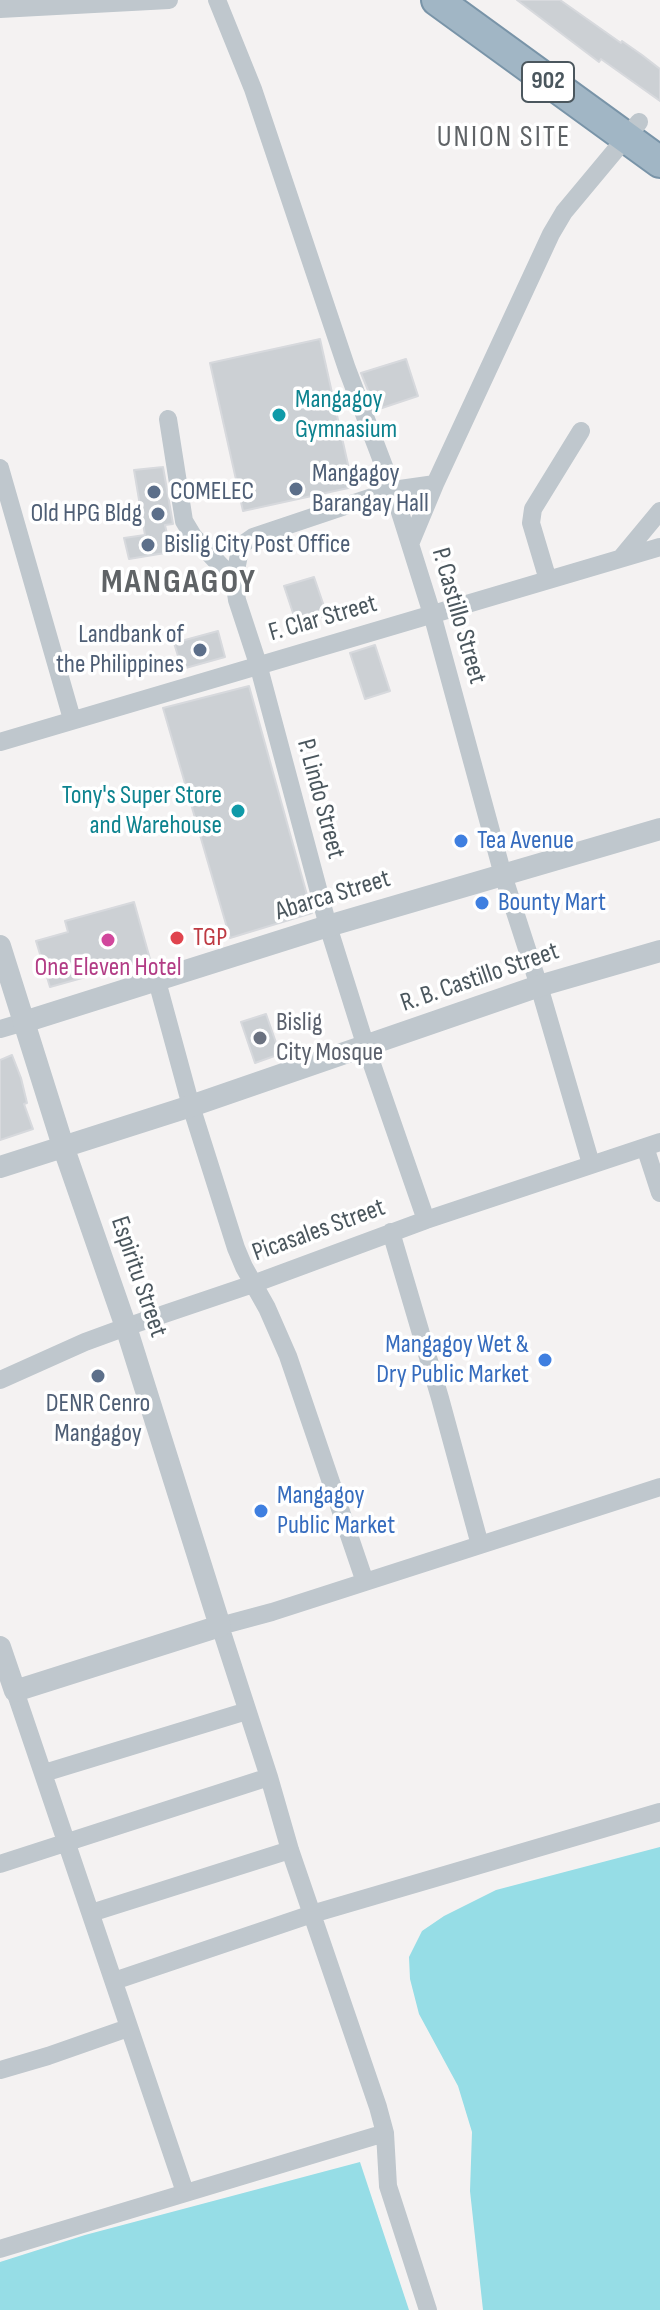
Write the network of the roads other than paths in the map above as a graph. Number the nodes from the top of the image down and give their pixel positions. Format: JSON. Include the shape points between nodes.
{"nodes":[{"id":1,"x":169,"y":0,"type":"edge"},
{"id":2,"x":217,"y":0,"type":"edge"},
{"id":3,"x":437,"y":0,"type":"edge"},
{"id":4,"x":471,"y":0,"type":"edge"},
{"id":5,"x":0,"y":9,"type":"edge"},
{"id":6,"x":642,"y":132,"type":"edge"},
{"id":7,"x":660,"y":162,"type":"edge"},
{"id":8,"x":168,"y":419,"type":"dead end"},
{"id":9,"x":581,"y":431,"type":"dead end"},
{"id":10,"x":0,"y":468,"type":"edge"},
{"id":11,"x":435,"y":484,"type":"junction"},
{"id":12,"x":393,"y":490,"type":"junction"},
{"id":13,"x":660,"y":511,"type":"edge"},
{"id":14,"x":410,"y":544,"type":"junction"},
{"id":15,"x":660,"y":547,"type":"edge"},
{"id":16,"x":621,"y":559,"type":"junction"},
{"id":17,"x":234,"y":580,"type":"junction"},
{"id":18,"x":548,"y":580,"type":"junction"},
{"id":19,"x":432,"y":614,"type":"junction"},
{"id":20,"x":258,"y":664,"type":"junction"},
{"id":21,"x":72,"y":719,"type":"junction"},
{"id":22,"x":0,"y":742,"type":"edge"},
{"id":23,"x":660,"y":829,"type":"edge"},
{"id":24,"x":503,"y":875,"type":"junction"},
{"id":25,"x":328,"y":926,"type":"junction"},
{"id":26,"x":0,"y":946,"type":"edge"},
{"id":27,"x":660,"y":951,"type":"edge"},
{"id":28,"x":157,"y":981,"type":"junction"},
{"id":29,"x":539,"y":986,"type":"junction"},
{"id":30,"x":24,"y":1022,"type":"junction"},
{"id":31,"x":0,"y":1029,"type":"edge"},
{"id":32,"x":366,"y":1047,"type":"junction"},
{"id":33,"x":191,"y":1106,"type":"junction"},
{"id":34,"x":653,"y":1144,"type":"edge"},
{"id":35,"x":63,"y":1146,"type":"junction"},
{"id":36,"x":591,"y":1164,"type":"junction"},
{"id":37,"x":0,"y":1167,"type":"edge"},
{"id":38,"x":660,"y":1193,"type":"edge"},
{"id":39,"x":426,"y":1220,"type":"junction"},
{"id":40,"x":391,"y":1232,"type":"junction"},
{"id":41,"x":253,"y":1284,"type":"junction"},
{"id":42,"x":126,"y":1327,"type":"junction"},
{"id":43,"x":0,"y":1380,"type":"edge"},
{"id":44,"x":660,"y":1487,"type":"edge"},
{"id":45,"x":480,"y":1545,"type":"junction"},
{"id":46,"x":365,"y":1582,"type":"junction"},
{"id":47,"x":220,"y":1626,"type":"junction"},
{"id":48,"x":0,"y":1647,"type":"edge"},
{"id":49,"x":15,"y":1691,"type":"junction"},
{"id":50,"x":247,"y":1711,"type":"junction"},
{"id":51,"x":44,"y":1773,"type":"junction"},
{"id":52,"x":269,"y":1777,"type":"junction"},
{"id":53,"x":660,"y":1812,"type":"edge"},
{"id":54,"x":67,"y":1843,"type":"junction"},
{"id":55,"x":290,"y":1850,"type":"junction"},
{"id":56,"x":0,"y":1864,"type":"edge"},
{"id":57,"x":91,"y":1913,"type":"junction"},
{"id":58,"x":312,"y":1914,"type":"junction"},
{"id":59,"x":114,"y":1981,"type":"junction"},
{"id":60,"x":128,"y":2028,"type":"junction"},
{"id":61,"x":0,"y":2070,"type":"edge"},
{"id":62,"x":385,"y":2133,"type":"junction"},
{"id":63,"x":185,"y":2192,"type":"junction"},
{"id":64,"x":0,"y":2249,"type":"edge"},
{"id":65,"x":428,"y":2310,"type":"edge"}],
"edges":[{"from":1,"to":5,"type":"street"},
{"from":2,"to":12,"type":"street","name":"P. Castillo Street"},
{"from":3,"to":6,"type":"highway","number":"902"},
{"from":4,"to":6,"type":"highway","number":"902"},
{"from":6,"to":7,"type":"highway","number":"902"},
{"from":6,"to":11,"type":"street","via":[[564,212],[551,234]]},
{"from":8,"to":17,"type":"street","via":[[184,521]]},
{"from":9,"to":18,"type":"street","via":[[533,509],[531,523]]},
{"from":10,"to":21,"type":"street"},
{"from":11,"to":12,"type":"street"},
{"from":11,"to":14,"type":"street"},
{"from":12,"to":14,"type":"street","name":"P. Castillo Street"},
{"from":12,"to":17,"type":"street","via":[[247,540]]},
{"from":13,"to":16,"type":"street"},
{"from":14,"to":19,"type":"street","name":"P. Castillo Street"},
{"from":15,"to":16,"type":"street","name":"F. Clar Street"},
{"from":16,"to":18,"type":"street","name":"F. Clar Street"},
{"from":17,"to":20,"type":"street","name":"P. Lindo Street"},
{"from":18,"to":19,"type":"street","name":"F. Clar Street"},
{"from":19,"to":20,"type":"street","name":"F. Clar Street"},
{"from":19,"to":24,"type":"street","name":"P. Castillo Street"},
{"from":20,"to":21,"type":"street","name":"F. Clar Street"},
{"from":20,"to":25,"type":"street","name":"P. Lindo Street"},
{"from":21,"to":22,"type":"street","name":"F. Clar Street"},
{"from":23,"to":24,"type":"street","name":"Abarca Street"},
{"from":24,"to":25,"type":"street","name":"Abarca Street"},
{"from":24,"to":29,"type":"street","name":"P. Castillo Street"},
{"from":25,"to":28,"type":"street","name":"Abarca Street"},
{"from":25,"to":32,"type":"street","name":"P. Lindo Street"},
{"from":26,"to":30,"type":"street","name":"Espiritu Street"},
{"from":27,"to":29,"type":"street","name":"R. B. Castillo Street"},
{"from":28,"to":30,"type":"street","name":"Abarca Street"},
{"from":28,"to":33,"type":"street"},
{"from":29,"to":32,"type":"street","name":"R. B. Castillo Street"},
{"from":29,"to":36,"type":"street","name":"P. Castillo Street"},
{"from":30,"to":31,"type":"street"},
{"from":30,"to":35,"type":"street","name":"Espiritu Street"},
{"from":32,"to":33,"type":"street","name":"R. B. Castillo Street"},
{"from":32,"to":39,"type":"street","name":"P. Lindo Street"},
{"from":33,"to":35,"type":"street","name":"R. B. Castillo Street"},
{"from":33,"to":41,"type":"street","via":[[236,1248]]},
{"from":34,"to":36,"type":"street","name":"Picasales Street"},
{"from":34,"to":38,"type":"street"},
{"from":35,"to":37,"type":"street","name":"R. B. Castillo Street"},
{"from":35,"to":42,"type":"street","name":"Espiritu Street"},
{"from":36,"to":39,"type":"street","name":"Picasales Street"},
{"from":39,"to":40,"type":"street","name":"Picasales Street"},
{"from":40,"to":41,"type":"street","name":"Picasales Street"},
{"from":40,"to":45,"type":"street"},
{"from":41,"to":42,"type":"street","name":"Picasales Street"},
{"from":41,"to":46,"type":"street","via":[[288,1356]]},
{"from":42,"to":43,"type":"street","name":"Picasales Street"},
{"from":42,"to":47,"type":"street","name":"Espiritu Street"},
{"from":44,"to":45,"type":"street"},
{"from":45,"to":46,"type":"street"},
{"from":46,"to":47,"type":"street"},
{"from":47,"to":49,"type":"street"},
{"from":47,"to":50,"type":"street"},
{"from":48,"to":49,"type":"street"},
{"from":49,"to":51,"type":"street"},
{"from":50,"to":51,"type":"street"},
{"from":50,"to":52,"type":"street"},
{"from":51,"to":54,"type":"street"},
{"from":52,"to":54,"type":"street"},
{"from":52,"to":55,"type":"street"},
{"from":53,"to":58,"type":"street"},
{"from":54,"to":56,"type":"street"},
{"from":54,"to":57,"type":"street"},
{"from":55,"to":57,"type":"street"},
{"from":55,"to":58,"type":"street"},
{"from":57,"to":59,"type":"street"},
{"from":58,"to":59,"type":"street"},
{"from":58,"to":62,"type":"street"},
{"from":59,"to":60,"type":"street"},
{"from":60,"to":61,"type":"street"},
{"from":60,"to":63,"type":"street"},
{"from":62,"to":63,"type":"street"},
{"from":62,"to":65,"type":"street","via":[[388,2186]]},
{"from":63,"to":64,"type":"street"}]}
